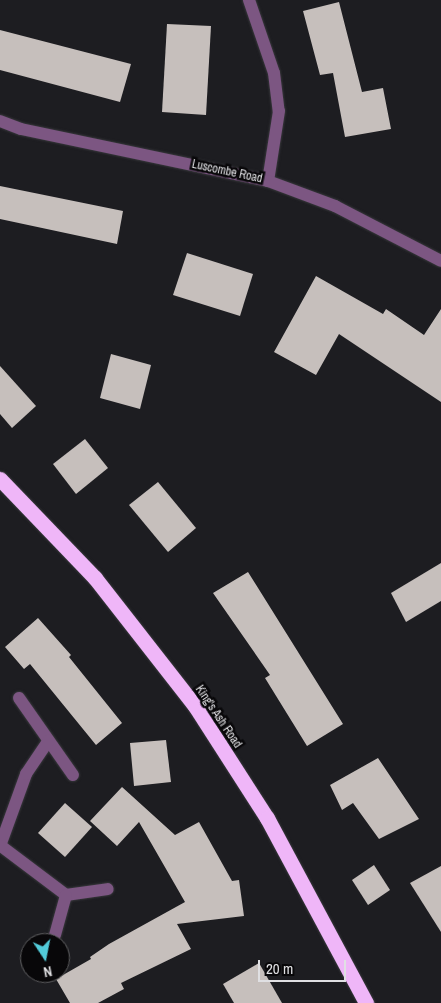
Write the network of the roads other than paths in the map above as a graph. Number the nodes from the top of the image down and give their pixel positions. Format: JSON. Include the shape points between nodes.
{"nodes":[{"id":1,"x":249,"y":0,"type":"edge"},
{"id":2,"x":0,"y":121,"type":"edge"},
{"id":3,"x":268,"y":181,"type":"junction"},
{"id":4,"x":441,"y":261,"type":"edge"},
{"id":5,"x":0,"y":479,"type":"edge"},
{"id":6,"x":19,"y":698,"type":"dead end"},
{"id":7,"x":48,"y":741,"type":"junction"},
{"id":8,"x":73,"y":776,"type":"dead end"},
{"id":9,"x":0,"y":846,"type":"edge"},
{"id":10,"x":108,"y":889,"type":"dead end"},
{"id":11,"x":66,"y":895,"type":"junction"},
{"id":12,"x":56,"y":933,"type":"edge"},
{"id":13,"x":366,"y":1003,"type":"edge"}],
"edges":[{"from":1,"to":3,"type":"street","via":[[274,73],[279,111]]},
{"from":2,"to":3,"type":"street","name":"Luscombe Road","via":[[21,129]]},
{"from":3,"to":4,"type":"street","name":"Luscombe Road","via":[[335,206]]},
{"from":5,"to":13,"type":"highway","name":"King's Ash Road","via":[[95,578],[195,706],[267,818]]},
{"from":6,"to":7,"type":"street"},
{"from":7,"to":8,"type":"street"},
{"from":7,"to":9,"type":"street","via":[[26,774]]},
{"from":9,"to":11,"type":"street"},
{"from":10,"to":11,"type":"street"},
{"from":11,"to":12,"type":"street"}]}
